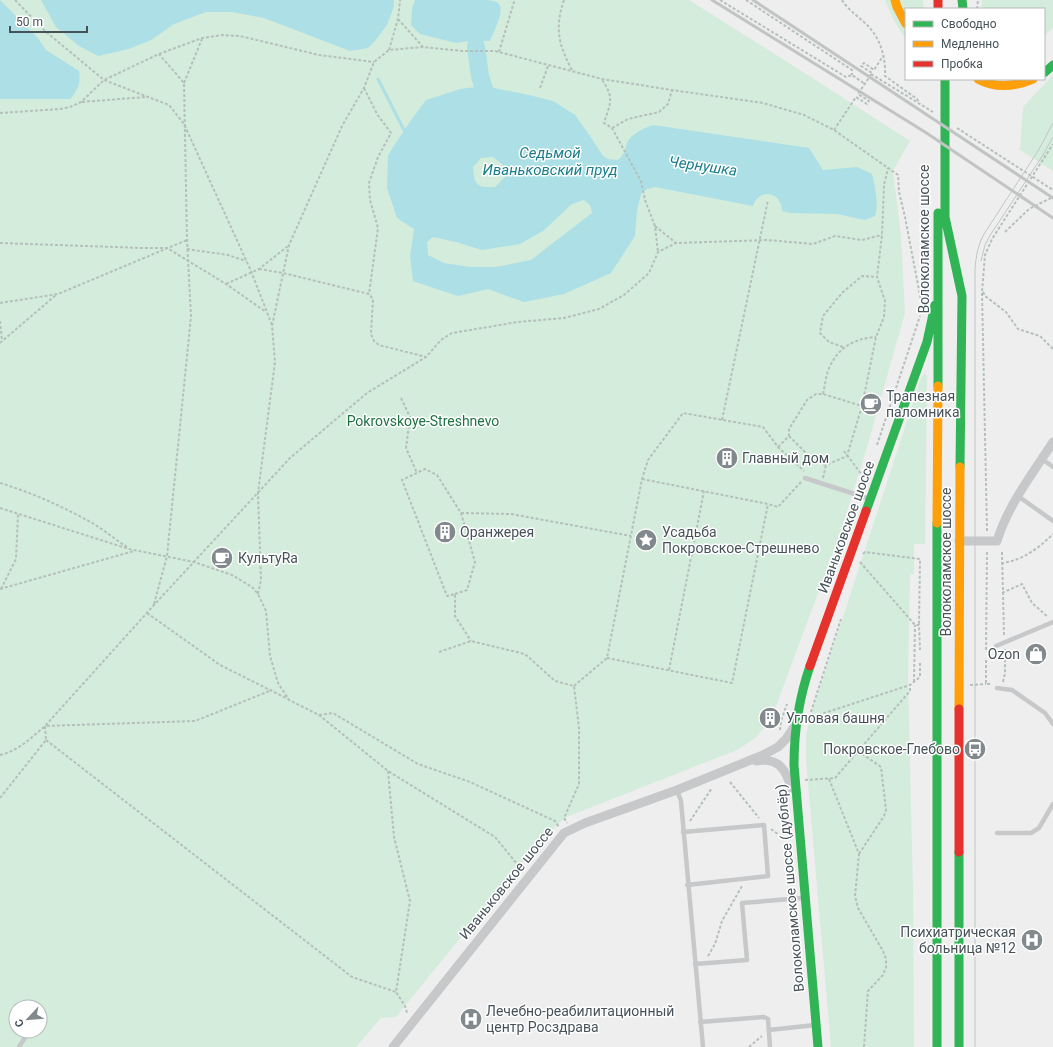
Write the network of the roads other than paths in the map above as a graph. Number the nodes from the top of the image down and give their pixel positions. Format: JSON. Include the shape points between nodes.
{"nodes":[{"id":1,"x":895,"y":0,"type":"edge"},
{"id":2,"x":905,"y":22,"type":"edge"},
{"id":3,"x":1053,"y":65,"type":"edge"},
{"id":4,"x":1045,"y":72,"type":"edge"},
{"id":5,"x":938,"y":80,"type":"edge"},
{"id":6,"x":945,"y":80,"type":"edge"},
{"id":7,"x":980,"y":80,"type":"edge"},
{"id":8,"x":1032,"y":80,"type":"edge"},
{"id":9,"x":942,"y":215,"type":"junction"},
{"id":10,"x":939,"y":278,"type":"junction"},
{"id":11,"x":1053,"y":442,"type":"edge"},
{"id":12,"x":1042,"y":459,"type":"junction"},
{"id":13,"x":1053,"y":467,"type":"edge"},
{"id":14,"x":805,"y":478,"type":"road end"},
{"id":15,"x":1018,"y":496,"type":"junction"},
{"id":16,"x":870,"y":499,"type":"junction"},
{"id":17,"x":1053,"y":521,"type":"edge"},
{"id":18,"x":959,"y":541,"type":"junction"},
{"id":19,"x":1053,"y":621,"type":"edge"},
{"id":20,"x":996,"y":646,"type":"dead end"},
{"id":21,"x":997,"y":688,"type":"dead end"},
{"id":22,"x":1053,"y":724,"type":"edge"},
{"id":23,"x":795,"y":725,"type":"junction"},
{"id":24,"x":747,"y":763,"type":"junction"},
{"id":25,"x":677,"y":790,"type":"junction"},
{"id":26,"x":1053,"y":804,"type":"edge"},
{"id":27,"x":797,"y":810,"type":"junction"},
{"id":28,"x":682,"y":832,"type":"junction"},
{"id":29,"x":997,"y":833,"type":"dead end"},
{"id":30,"x":687,"y":884,"type":"junction"},
{"id":31,"x":805,"y":897,"type":"junction"},
{"id":32,"x":695,"y":964,"type":"junction"},
{"id":33,"x":700,"y":1022,"type":"junction"},
{"id":34,"x":816,"y":1025,"type":"junction"},
{"id":35,"x":769,"y":1030,"type":"junction"},
{"id":36,"x":393,"y":1047,"type":"edge"},
{"id":37,"x":702,"y":1047,"type":"edge"},
{"id":38,"x":770,"y":1047,"type":"edge"},
{"id":39,"x":818,"y":1047,"type":"edge"},
{"id":40,"x":937,"y":1047,"type":"edge"},
{"id":41,"x":959,"y":1047,"type":"edge"}],
"edges":[{"from":1,"to":2,"type":"main road"},
{"from":3,"to":4,"type":"main road"},
{"from":5,"to":9,"type":"main road","name":"Волоколамское шоссе"},
{"from":6,"to":9,"type":"main road","name":"Волоколамское шоссе"},
{"from":7,"to":8,"type":"main road","via":[[993,86],[1022,84]]},
{"from":9,"to":10,"type":"main road","name":"Волоколамское шоссе"},
{"from":9,"to":18,"type":"main road","name":"Волоколамское шоссе","via":[[962,296]]},
{"from":10,"to":16,"type":"main road","name":"Иваньковское шоссе","via":[[927,342]]},
{"from":10,"to":40,"type":"main road","name":"Волоколамское шоссе","via":[[936,609]]},
{"from":11,"to":12,"type":"street"},
{"from":12,"to":13,"type":"lane"},
{"from":12,"to":15,"type":"street"},
{"from":14,"to":16,"type":"lane"},
{"from":15,"to":17,"type":"lane"},
{"from":15,"to":18,"type":"street","via":[[1000,529],[997,541]]},
{"from":16,"to":23,"type":"main road","name":"Иваньковское шоссе","via":[[808,672]]},
{"from":18,"to":41,"type":"main road","name":"Волоколамское шоссе"},
{"from":19,"to":20,"type":"lane"},
{"from":21,"to":22,"type":"lane","via":[[1012,690],[1045,714]]},
{"from":23,"to":24,"type":"street","name":"Иваньковское шоссе","via":[[778,747]]},
{"from":23,"to":27,"type":"main road","name":"Волоколамское шоссе (дублёр)","via":[[793,760]]},
{"from":24,"to":25,"type":"street","name":"Иваньковское шоссе"},
{"from":24,"to":27,"type":"street","name":"Иваньковское шоссе","via":[[762,760],[778,763],[789,781]]},
{"from":25,"to":28,"type":"lane"},
{"from":25,"to":36,"type":"street","name":"Иваньковское шоссе","via":[[564,833]]},
{"from":26,"to":29,"type":"lane","via":[[1039,828],[1031,833]]},
{"from":27,"to":31,"type":"main road","name":"Волоколамское шоссе (дублёр)"},
{"from":28,"to":30,"type":"lane"},
{"from":28,"to":30,"type":"lane","via":[[764,825],[768,876]]},
{"from":30,"to":32,"type":"lane"},
{"from":31,"to":32,"type":"lane","via":[[742,903],[746,960]]},
{"from":31,"to":34,"type":"main road","name":"Волоколамское шоссе (дублёр)"},
{"from":32,"to":33,"type":"lane"},
{"from":33,"to":35,"type":"lane","via":[[764,1016],[768,1019]]},
{"from":33,"to":37,"type":"lane"},
{"from":34,"to":35,"type":"lane"},
{"from":34,"to":39,"type":"main road","name":"Волоколамское шоссе (дублёр)"},
{"from":35,"to":38,"type":"lane"}]}
